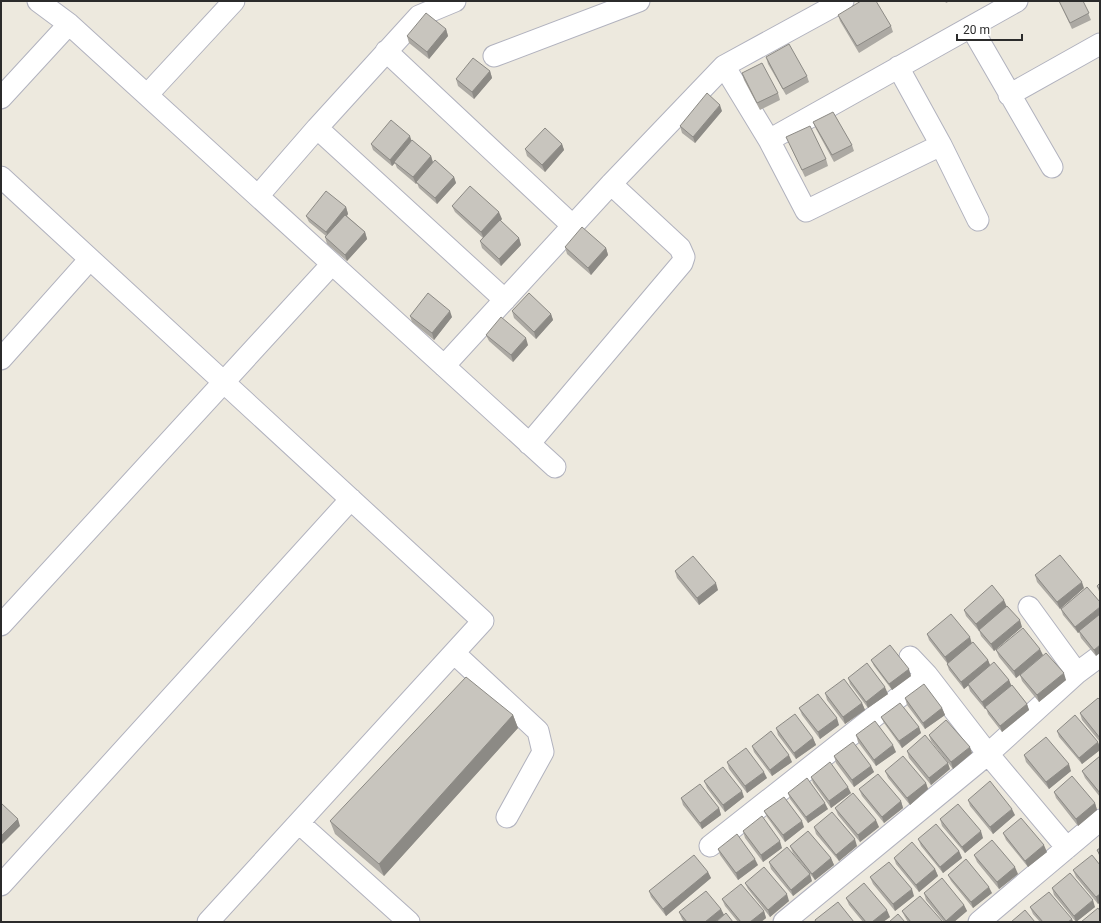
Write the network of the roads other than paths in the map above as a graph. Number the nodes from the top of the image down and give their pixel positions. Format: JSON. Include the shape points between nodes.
{"nodes":[{"id":1,"x":38,"y":1,"type":"edge"},
{"id":2,"x":234,"y":1,"type":"edge"},
{"id":3,"x":639,"y":1,"type":"edge"},
{"id":4,"x":843,"y":1,"type":"edge"},
{"id":5,"x":1017,"y":1,"type":"edge"},
{"id":6,"x":448,"y":2,"type":"edge"},
{"id":7,"x":69,"y":24,"type":"junction"},
{"id":8,"x":971,"y":26,"type":"junction"},
{"id":9,"x":1100,"y":44,"type":"edge"},
{"id":10,"x":386,"y":51,"type":"junction"},
{"id":11,"x":494,"y":56,"type":"dead end"},
{"id":12,"x":724,"y":66,"type":"junction"},
{"id":13,"x":898,"y":67,"type":"junction"},
{"id":14,"x":147,"y":95,"type":"junction"},
{"id":15,"x":1010,"y":95,"type":"junction"},
{"id":16,"x":1,"y":98,"type":"edge"},
{"id":17,"x":317,"y":128,"type":"junction"},
{"id":18,"x":769,"y":140,"type":"junction"},
{"id":19,"x":941,"y":145,"type":"junction"},
{"id":20,"x":1052,"y":168,"type":"dead end"},
{"id":21,"x":1,"y":177,"type":"edge"},
{"id":22,"x":611,"y":184,"type":"junction"},
{"id":23,"x":258,"y":196,"type":"junction"},
{"id":24,"x":978,"y":220,"type":"dead end"},
{"id":25,"x":573,"y":226,"type":"junction"},
{"id":26,"x":90,"y":259,"type":"junction"},
{"id":27,"x":332,"y":264,"type":"junction"},
{"id":28,"x":505,"y":300,"type":"junction"},
{"id":29,"x":1,"y":359,"type":"edge"},
{"id":30,"x":444,"y":366,"type":"junction"},
{"id":31,"x":224,"y":382,"type":"junction"},
{"id":32,"x":529,"y":444,"type":"junction"},
{"id":33,"x":555,"y":467,"type":"dead end"},
{"id":34,"x":351,"y":499,"type":"junction"},
{"id":35,"x":1029,"y":607,"type":"dead end"},
{"id":36,"x":1,"y":625,"type":"edge"},
{"id":37,"x":454,"y":653,"type":"junction"},
{"id":38,"x":1100,"y":656,"type":"edge"},
{"id":39,"x":910,"y":657,"type":"dead end"},
{"id":40,"x":1077,"y":674,"type":"junction"},
{"id":41,"x":927,"y":675,"type":"junction"},
{"id":42,"x":988,"y":754,"type":"junction"},
{"id":43,"x":507,"y":817,"type":"dead end"},
{"id":44,"x":1100,"y":820,"type":"edge"},
{"id":45,"x":299,"y":823,"type":"junction"},
{"id":46,"x":710,"y":846,"type":"dead end"},
{"id":47,"x":1067,"y":848,"type":"junction"},
{"id":48,"x":1,"y":885,"type":"edge"},
{"id":49,"x":208,"y":922,"type":"edge"},
{"id":50,"x":409,"y":922,"type":"edge"},
{"id":51,"x":784,"y":922,"type":"edge"},
{"id":52,"x":979,"y":922,"type":"edge"}],
"edges":[{"from":1,"to":7,"type":"street"},
{"from":2,"to":14,"type":"street"},
{"from":3,"to":11,"type":"street"},
{"from":4,"to":12,"type":"street"},
{"from":5,"to":8,"type":"street"},
{"from":6,"to":10,"type":"street","via":[[419,16]]},
{"from":7,"to":14,"type":"street"},
{"from":7,"to":16,"type":"street"},
{"from":8,"to":13,"type":"street"},
{"from":8,"to":15,"type":"street"},
{"from":9,"to":15,"type":"street"},
{"from":10,"to":17,"type":"street"},
{"from":10,"to":25,"type":"street"},
{"from":12,"to":18,"type":"street"},
{"from":12,"to":22,"type":"street"},
{"from":13,"to":18,"type":"street"},
{"from":13,"to":19,"type":"street"},
{"from":14,"to":23,"type":"street"},
{"from":15,"to":20,"type":"street"},
{"from":17,"to":23,"type":"street"},
{"from":17,"to":28,"type":"street"},
{"from":18,"to":19,"type":"street","via":[[806,211]]},
{"from":19,"to":24,"type":"street"},
{"from":21,"to":26,"type":"street"},
{"from":22,"to":25,"type":"street"},
{"from":22,"to":32,"type":"street","via":[[680,248],[684,257],[682,263]]},
{"from":23,"to":27,"type":"street"},
{"from":25,"to":28,"type":"street"},
{"from":26,"to":29,"type":"street"},
{"from":26,"to":31,"type":"street"},
{"from":27,"to":30,"type":"street"},
{"from":27,"to":31,"type":"street"},
{"from":28,"to":30,"type":"street"},
{"from":30,"to":32,"type":"street"},
{"from":31,"to":34,"type":"street"},
{"from":31,"to":36,"type":"street"},
{"from":32,"to":33,"type":"street"},
{"from":34,"to":37,"type":"street","via":[[483,621]]},
{"from":34,"to":48,"type":"street"},
{"from":35,"to":40,"type":"street"},
{"from":37,"to":43,"type":"street","via":[[538,731],[543,752]]},
{"from":37,"to":45,"type":"street"},
{"from":38,"to":40,"type":"street"},
{"from":39,"to":41,"type":"street"},
{"from":40,"to":42,"type":"street"},
{"from":41,"to":42,"type":"street"},
{"from":41,"to":46,"type":"street"},
{"from":42,"to":47,"type":"street"},
{"from":42,"to":51,"type":"street"},
{"from":44,"to":47,"type":"street"},
{"from":45,"to":49,"type":"street"},
{"from":45,"to":50,"type":"street"},
{"from":47,"to":52,"type":"street"}]}
